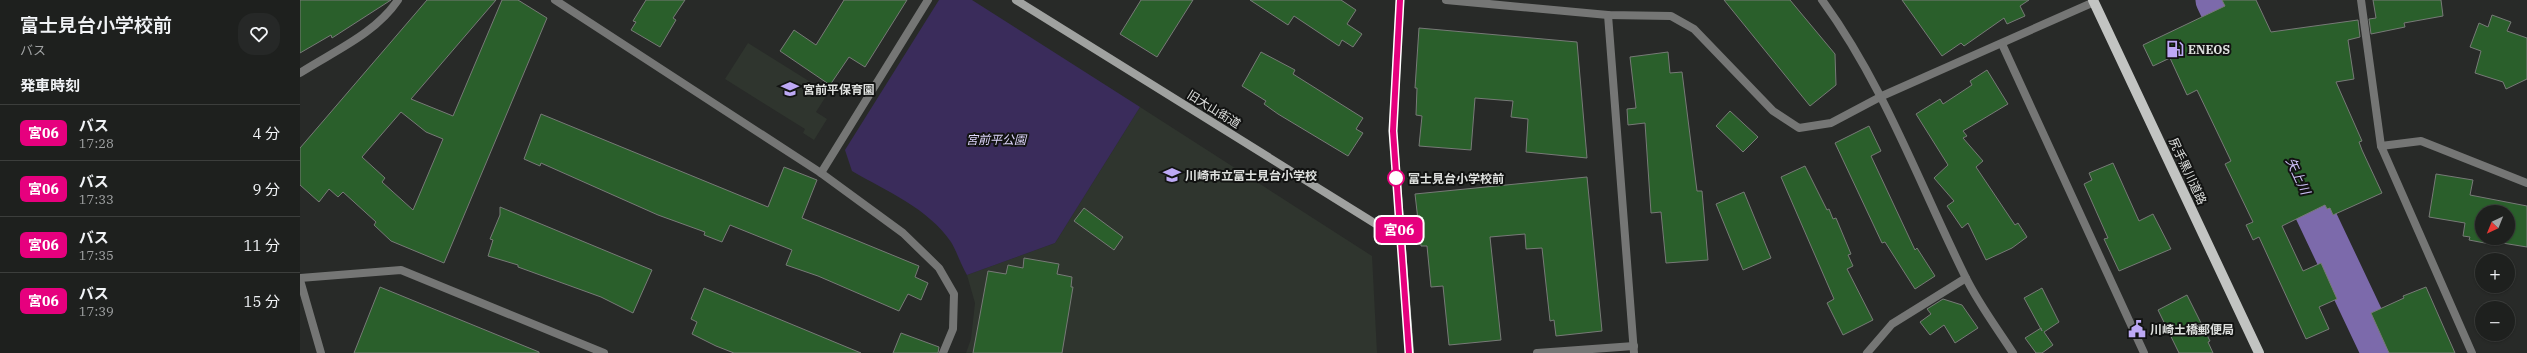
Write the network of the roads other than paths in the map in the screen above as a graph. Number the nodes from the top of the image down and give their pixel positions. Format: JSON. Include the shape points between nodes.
{"nodes":[{"id":1,"x":398,"y":0,"type":"edge"},
{"id":2,"x":556,"y":0,"type":"edge"},
{"id":3,"x":928,"y":0,"type":"edge"},
{"id":4,"x":1016,"y":0,"type":"edge"},
{"id":5,"x":1400,"y":0,"type":"edge"},
{"id":6,"x":1446,"y":0,"type":"edge"},
{"id":7,"x":1822,"y":0,"type":"edge"},
{"id":8,"x":2361,"y":0,"type":"edge"},
{"id":9,"x":2095,"y":1,"type":"edge"},
{"id":10,"x":1608,"y":15,"type":"junction"},
{"id":11,"x":2002,"y":44,"type":"junction"},
{"id":12,"x":300,"y":73,"type":"edge"},
{"id":13,"x":1882,"y":96,"type":"junction"},
{"id":14,"x":2381,"y":146,"type":"junction"},
{"id":15,"x":822,"y":173,"type":"junction"},
{"id":16,"x":2527,"y":183,"type":"edge"},
{"id":17,"x":1400,"y":239,"type":"junction"},
{"id":18,"x":1966,"y":278,"type":"junction"},
{"id":19,"x":300,"y":279,"type":"edge"},
{"id":20,"x":1634,"y":349,"type":"edge"},
{"id":21,"x":322,"y":353,"type":"edge"},
{"id":22,"x":604,"y":353,"type":"edge"},
{"id":23,"x":943,"y":353,"type":"edge"},
{"id":24,"x":1410,"y":353,"type":"edge"},
{"id":25,"x":1537,"y":353,"type":"edge"},
{"id":26,"x":1867,"y":353,"type":"edge"},
{"id":27,"x":2013,"y":353,"type":"edge"},
{"id":28,"x":2144,"y":353,"type":"edge"},
{"id":29,"x":2259,"y":353,"type":"edge"},
{"id":30,"x":2472,"y":353,"type":"edge"}],
"edges":[{"from":1,"to":12,"type":"street","via":[[387,16],[363,35]]},
{"from":2,"to":15,"type":"street"},
{"from":3,"to":15,"type":"street"},
{"from":4,"to":17,"type":"street","name":"旧大山街道"},
{"from":5,"to":17,"type":"street","via":[[1393,131]]},
{"from":6,"to":10,"type":"street"},
{"from":7,"to":13,"type":"street","via":[[1848,36]]},
{"from":8,"to":14,"type":"street"},
{"from":9,"to":11,"type":"street"},
{"from":9,"to":29,"type":"main road","name":"尻手黒川道路"},
{"from":10,"to":13,"type":"street","via":[[1671,16],[1694,29],[1773,111],[1799,128],[1831,123]]},
{"from":10,"to":20,"type":"street"},
{"from":11,"to":13,"type":"street"},
{"from":11,"to":28,"type":"street"},
{"from":13,"to":18,"type":"street"},
{"from":14,"to":16,"type":"street","via":[[2421,141]]},
{"from":14,"to":30,"type":"street"},
{"from":15,"to":23,"type":"street","via":[[904,233],[939,268],[954,294],[953,329]]},
{"from":17,"to":24,"type":"street"},
{"from":18,"to":26,"type":"street","via":[[1892,324]]},
{"from":18,"to":27,"type":"street"},
{"from":19,"to":21,"type":"street"},
{"from":19,"to":22,"type":"street","via":[[402,270]]},
{"from":20,"to":25,"type":"street"}]}
